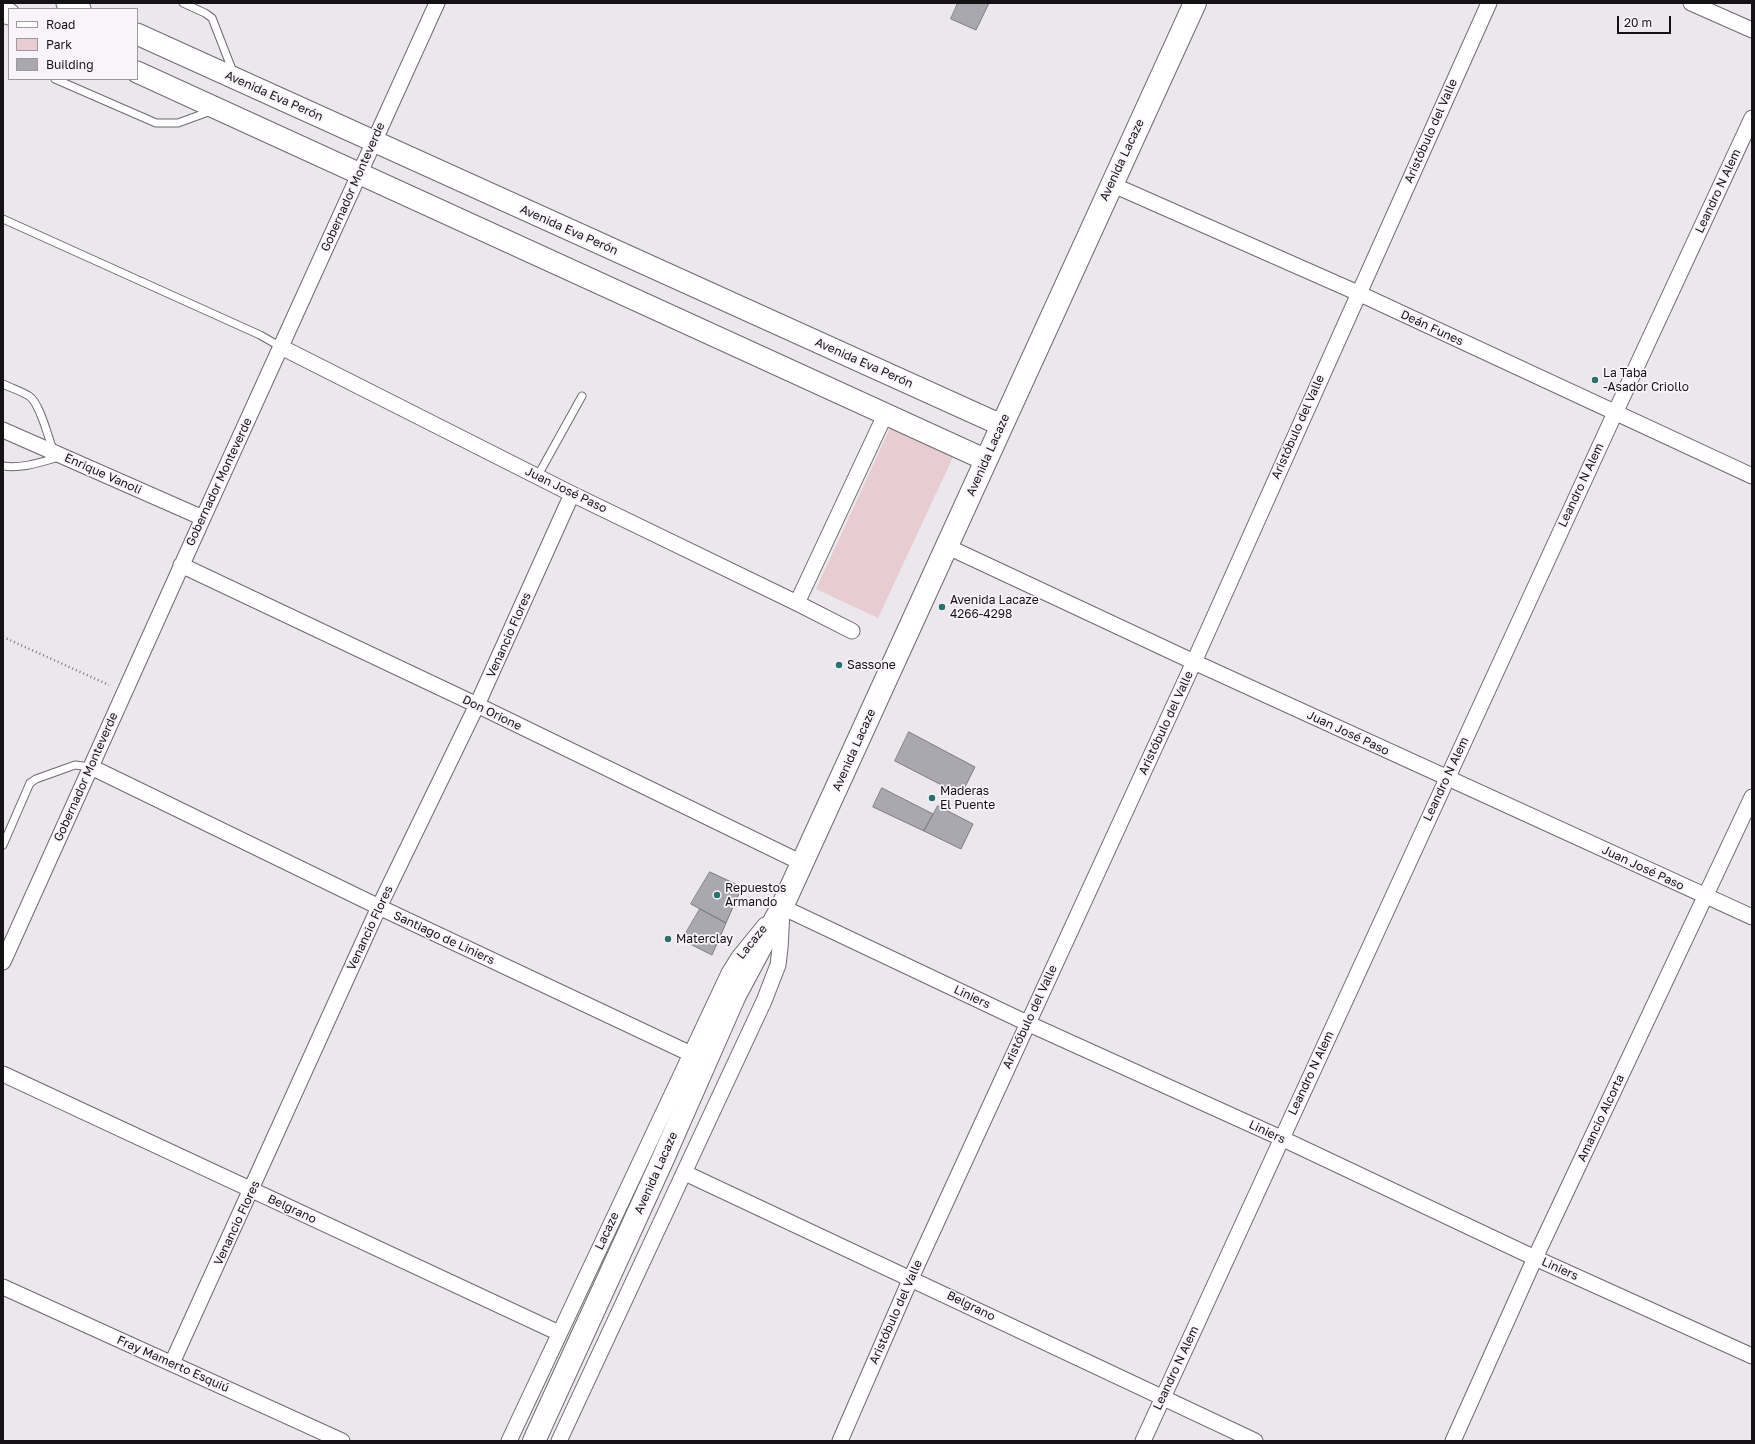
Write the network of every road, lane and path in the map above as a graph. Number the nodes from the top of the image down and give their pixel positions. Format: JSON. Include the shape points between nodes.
{"nodes":[{"id":1,"x":67,"y":3,"type":"edge"},
{"id":2,"x":183,"y":3,"type":"edge"},
{"id":3,"x":437,"y":3,"type":"edge"},
{"id":4,"x":1195,"y":3,"type":"edge"},
{"id":5,"x":1488,"y":3,"type":"edge"},
{"id":6,"x":1691,"y":3,"type":"edge"},
{"id":7,"x":78,"y":8,"type":"edge"},
{"id":8,"x":1752,"y":30,"type":"edge"},
{"id":9,"x":138,"y":34,"type":"edge"},
{"id":10,"x":138,"y":72,"type":"edge"},
{"id":11,"x":235,"y":78,"type":"junction"},
{"id":12,"x":57,"y":80,"type":"edge"},
{"id":13,"x":216,"y":109,"type":"junction"},
{"id":14,"x":1752,"y":118,"type":"edge"},
{"id":15,"x":373,"y":141,"type":"junction"},
{"id":16,"x":359,"y":174,"type":"junction"},
{"id":17,"x":1111,"y":184,"type":"junction"},
{"id":18,"x":3,"y":219,"type":"edge"},
{"id":19,"x":1358,"y":293,"type":"junction"},
{"id":20,"x":281,"y":347,"type":"junction"},
{"id":21,"x":3,"y":384,"type":"edge"},
{"id":22,"x":582,"y":396,"type":"dead end"},
{"id":23,"x":1615,"y":412,"type":"junction"},
{"id":24,"x":885,"y":414,"type":"junction"},
{"id":25,"x":1001,"y":426,"type":"junction"},
{"id":26,"x":3,"y":430,"type":"edge"},
{"id":27,"x":58,"y":454,"type":"junction"},
{"id":28,"x":986,"y":460,"type":"junction"},
{"id":29,"x":3,"y":466,"type":"edge"},
{"id":30,"x":1752,"y":476,"type":"edge"},
{"id":31,"x":537,"y":477,"type":"junction"},
{"id":32,"x":572,"y":494,"type":"junction"},
{"id":33,"x":203,"y":518,"type":"junction"},
{"id":34,"x":946,"y":546,"type":"junction"},
{"id":35,"x":181,"y":565,"type":"junction"},
{"id":36,"x":797,"y":602,"type":"junction"},
{"id":37,"x":852,"y":631,"type":"dead end"},
{"id":38,"x":3,"y":637,"type":"edge"},
{"id":39,"x":1194,"y":662,"type":"junction"},
{"id":40,"x":124,"y":692,"type":"junction"},
{"id":41,"x":477,"y":705,"type":"junction"},
{"id":42,"x":91,"y":767,"type":"junction"},
{"id":43,"x":1447,"y":778,"type":"junction"},
{"id":44,"x":1752,"y":797,"type":"edge"},
{"id":45,"x":3,"y":845,"type":"edge"},
{"id":46,"x":802,"y":863,"type":"junction"},
{"id":47,"x":1705,"y":896,"type":"junction"},
{"id":48,"x":782,"y":907,"type":"junction"},
{"id":49,"x":379,"y":908,"type":"junction"},
{"id":50,"x":1752,"y":917,"type":"edge"},
{"id":51,"x":3,"y":962,"type":"edge"},
{"id":52,"x":1027,"y":1023,"type":"junction"},
{"id":53,"x":691,"y":1054,"type":"junction"},
{"id":54,"x":3,"y":1074,"type":"edge"},
{"id":55,"x":1281,"y":1138,"type":"junction"},
{"id":56,"x":673,"y":1167,"type":"junction"},
{"id":57,"x":252,"y":1191,"type":"junction"},
{"id":58,"x":1535,"y":1258,"type":"junction"},
{"id":59,"x":911,"y":1278,"type":"junction"},
{"id":60,"x":3,"y":1287,"type":"edge"},
{"id":61,"x":559,"y":1333,"type":"junction"},
{"id":62,"x":1752,"y":1356,"type":"edge"},
{"id":63,"x":172,"y":1364,"type":"junction"},
{"id":64,"x":1162,"y":1398,"type":"junction"},
{"id":65,"x":342,"y":1441,"type":"edge"},
{"id":66,"x":509,"y":1441,"type":"edge"},
{"id":67,"x":534,"y":1441,"type":"edge"},
{"id":68,"x":546,"y":1441,"type":"edge"},
{"id":69,"x":559,"y":1441,"type":"edge"},
{"id":70,"x":840,"y":1441,"type":"edge"},
{"id":71,"x":1142,"y":1441,"type":"edge"},
{"id":72,"x":1256,"y":1441,"type":"edge"},
{"id":73,"x":1453,"y":1441,"type":"edge"}],
"edges":[{"from":1,"to":7,"type":"main road"},
{"from":2,"to":11,"type":"lane","via":[[212,18]]},
{"from":3,"to":15,"type":"street","name":"Gobernador Monteverde"},
{"from":4,"to":17,"type":"main road","name":"Avenida Lacaze"},
{"from":5,"to":19,"type":"street","name":"Aristóbulo del Valle"},
{"from":6,"to":8,"type":"street"},
{"from":9,"to":11,"type":"main road","name":"Avenida Eva Perón"},
{"from":10,"to":13,"type":"main road"},
{"from":11,"to":15,"type":"main road","name":"Avenida Eva Perón"},
{"from":12,"to":13,"type":"lane","via":[[156,124],[178,123]]},
{"from":13,"to":16,"type":"main road"},
{"from":14,"to":23,"type":"street","name":"Leandro N Alem"},
{"from":15,"to":16,"type":"street","name":"Gobernador Monteverde"},
{"from":15,"to":25,"type":"main road","name":"Avenida Eva Perón"},
{"from":16,"to":20,"type":"street","name":"Gobernador Monteverde"},
{"from":16,"to":24,"type":"main road"},
{"from":17,"to":19,"type":"street","name":"Deán Funes"},
{"from":17,"to":25,"type":"main road","name":"Avenida Lacaze"},
{"from":18,"to":20,"type":"lane","via":[[260,335]]},
{"from":19,"to":23,"type":"street","name":"Deán Funes"},
{"from":19,"to":39,"type":"street","name":"Aristóbulo del Valle"},
{"from":20,"to":31,"type":"street","name":"Juan José Paso"},
{"from":20,"to":33,"type":"street","name":"Gobernador Monteverde"},
{"from":21,"to":27,"type":"lane","via":[[33,400]]},
{"from":22,"to":31,"type":"lane"},
{"from":23,"to":30,"type":"street","name":"Deán Funes"},
{"from":23,"to":43,"type":"street","name":"Leandro N Alem"},
{"from":24,"to":28,"type":"main road"},
{"from":24,"to":36,"type":"street"},
{"from":25,"to":28,"type":"main road","name":"Avenida Lacaze"},
{"from":26,"to":27,"type":"street","name":"Enrique Vanoli"},
{"from":27,"to":29,"type":"lane","via":[[28,466]]},
{"from":27,"to":33,"type":"street","name":"Enrique Vanoli"},
{"from":28,"to":34,"type":"main road","name":"Avenida Lacaze"},
{"from":31,"to":32,"type":"street","name":"Juan José Paso"},
{"from":32,"to":36,"type":"street","name":"Juan José Paso"},
{"from":32,"to":41,"type":"street","name":"Venancio Flores"},
{"from":33,"to":35,"type":"street","name":"Gobernador Monteverde"},
{"from":34,"to":39,"type":"street","name":"Juan José Paso"},
{"from":34,"to":46,"type":"main road","name":"Avenida Lacaze"},
{"from":35,"to":40,"type":"street","name":"Gobernador Monteverde"},
{"from":35,"to":41,"type":"street","name":"Don Orione"},
{"from":36,"to":37,"type":"street","name":"Juan José Paso"},
{"from":38,"to":40,"type":"path"},
{"from":39,"to":43,"type":"street","name":"Juan José Paso"},
{"from":39,"to":52,"type":"street","name":"Aristóbulo del Valle"},
{"from":40,"to":42,"type":"street","name":"Gobernador Monteverde"},
{"from":41,"to":46,"type":"street","name":"Don Orione"},
{"from":41,"to":49,"type":"street","name":"Venancio Flores"},
{"from":42,"to":45,"type":"lane","via":[[75,765],[30,783]]},
{"from":42,"to":49,"type":"street","name":"Santiago de Liniers"},
{"from":42,"to":51,"type":"street","name":"Gobernador Monteverde"},
{"from":43,"to":47,"type":"street","name":"Juan José Paso"},
{"from":43,"to":55,"type":"street","name":"Leandro N Alem"},
{"from":44,"to":47,"type":"street","name":"Amancio Alcorta"},
{"from":46,"to":48,"type":"main road","name":"Avenida Lacaze"},
{"from":47,"to":50,"type":"street","name":"Juan José Paso"},
{"from":47,"to":58,"type":"street","name":"Amancio Alcorta"},
{"from":48,"to":52,"type":"street","name":"Liniers"},
{"from":48,"to":53,"type":"street","name":"Lacaze","via":[[754,938],[732,968]]},
{"from":48,"to":56,"type":"main road","name":"Avenida Lacaze","via":[[735,995]]},
{"from":48,"to":56,"type":"street","name":"Lacaze","via":[[778,965],[764,1001]]},
{"from":49,"to":53,"type":"street","name":"Santiago de Liniers"},
{"from":49,"to":57,"type":"street","name":"Venancio Flores"},
{"from":52,"to":55,"type":"street","name":"Liniers"},
{"from":52,"to":59,"type":"street","name":"Aristóbulo del Valle"},
{"from":53,"to":61,"type":"street","name":"Lacaze"},
{"from":54,"to":57,"type":"street","name":"Belgrano"},
{"from":55,"to":58,"type":"street","name":"Liniers"},
{"from":55,"to":64,"type":"street","name":"Leandro N Alem"},
{"from":56,"to":59,"type":"street","name":"Belgrano"},
{"from":56,"to":67,"type":"main road","name":"Avenida Lacaze"},
{"from":56,"to":68,"type":"main road","name":"Avenida Lacaze"},
{"from":56,"to":69,"type":"street","name":"Lacaze"},
{"from":57,"to":61,"type":"street","name":"Belgrano"},
{"from":57,"to":63,"type":"street","name":"Venancio Flores"},
{"from":58,"to":62,"type":"street","name":"Liniers"},
{"from":58,"to":73,"type":"street","name":"Amancio Alcorta"},
{"from":59,"to":64,"type":"street","name":"Belgrano"},
{"from":59,"to":70,"type":"street","name":"Aristóbulo del Valle"},
{"from":60,"to":63,"type":"street","name":"Fray Mamerto Esquiú"},
{"from":61,"to":66,"type":"street","name":"Lacaze"},
{"from":63,"to":65,"type":"street","name":"Fray Mamerto Esquiú"},
{"from":64,"to":71,"type":"street","name":"Leandro N Alem"},
{"from":64,"to":72,"type":"street","name":"Belgrano"}]}
